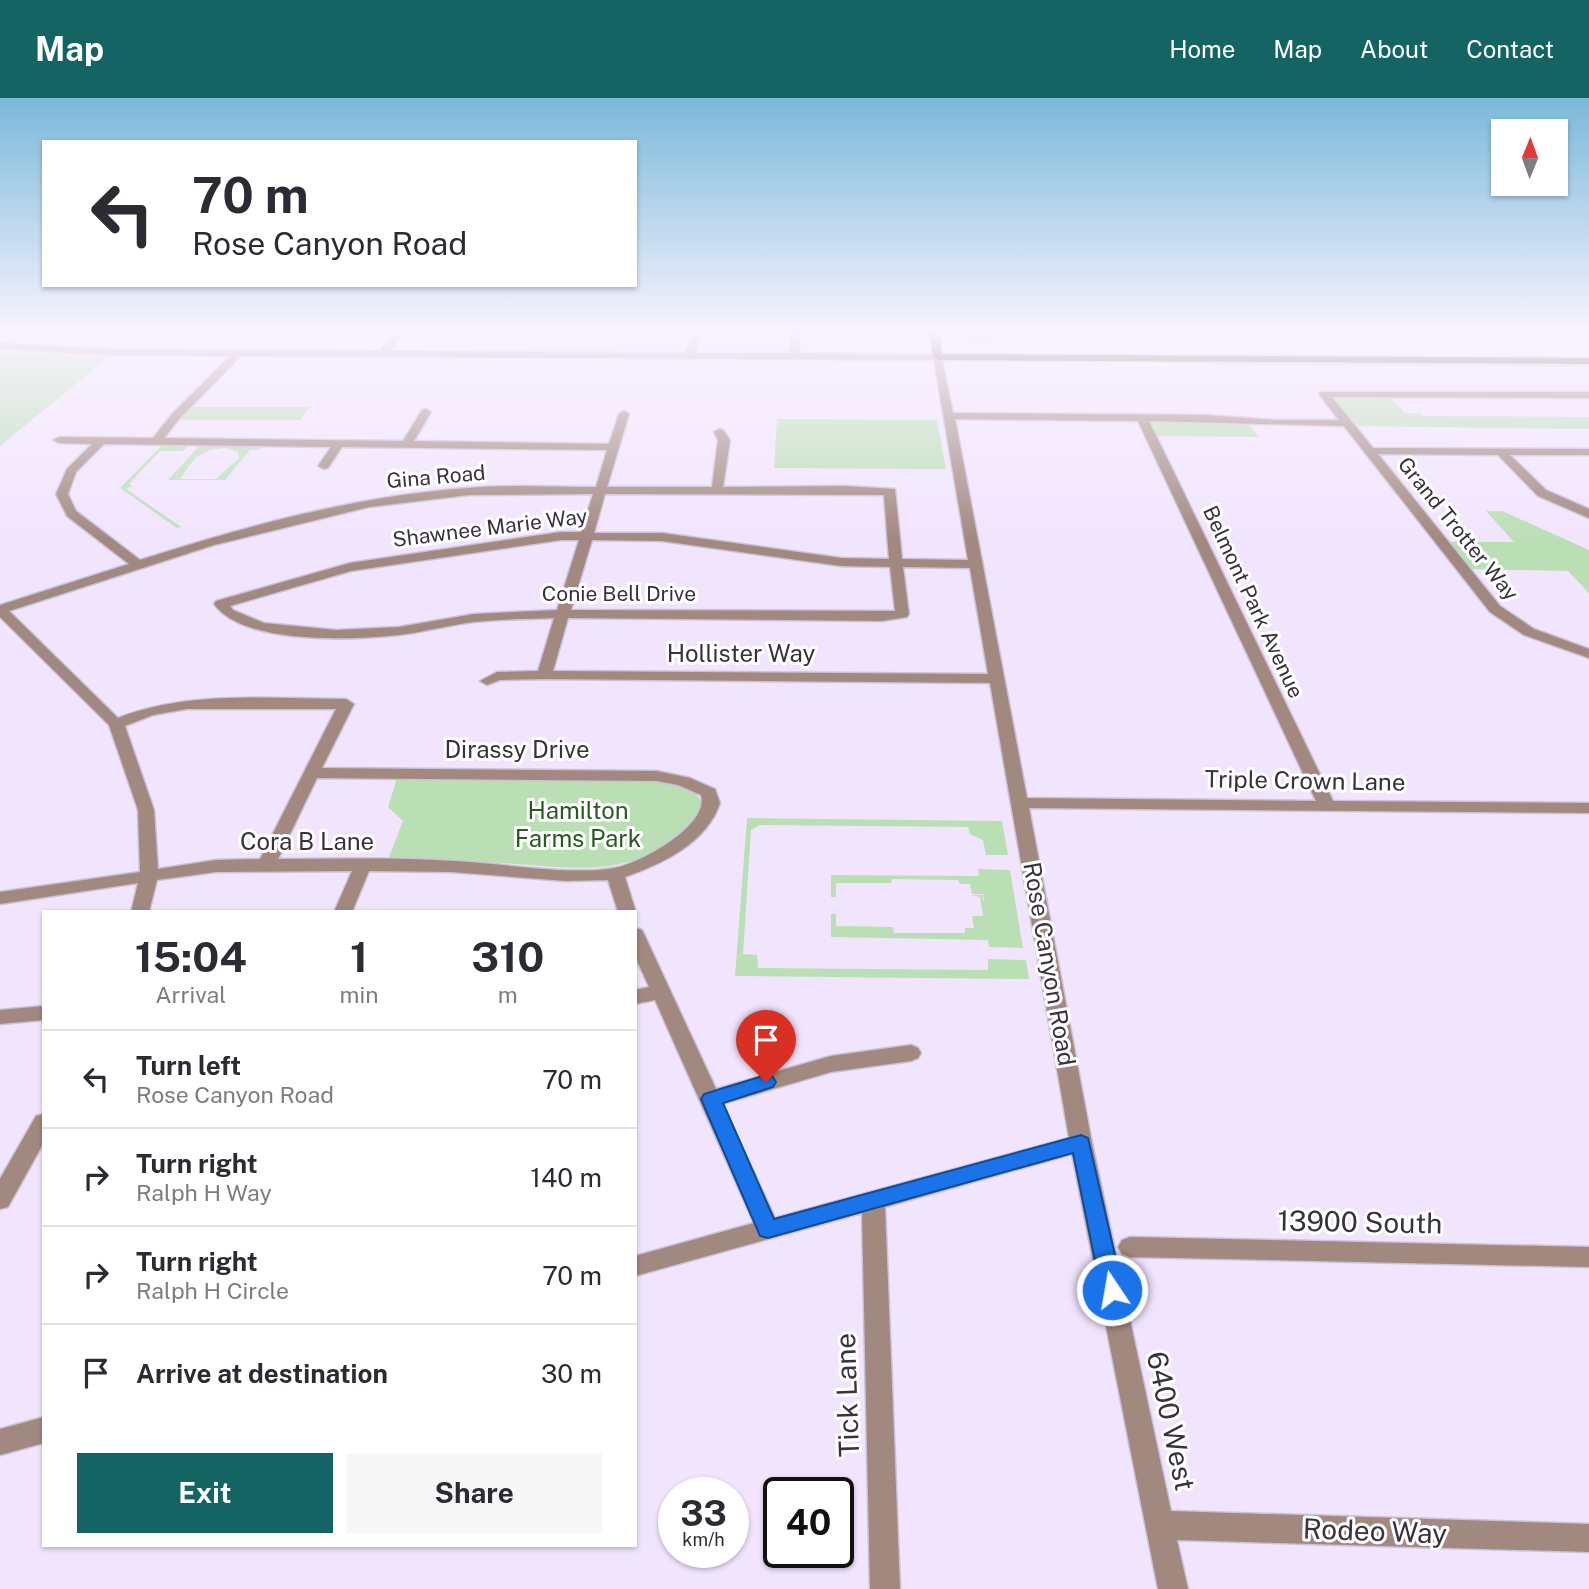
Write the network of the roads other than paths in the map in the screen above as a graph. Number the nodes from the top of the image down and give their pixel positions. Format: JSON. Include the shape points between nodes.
{"nodes":[{"id":1,"x":191,"y":401,"type":"edge"},
{"id":2,"x":946,"y":401,"type":"edge"},
{"id":3,"x":1329,"y":401,"type":"edge"},
{"id":4,"x":426,"y":412,"type":"dead end"},
{"id":5,"x":624,"y":414,"type":"dead end"},
{"id":6,"x":949,"y":416,"type":"junction"},
{"id":7,"x":1142,"y":417,"type":"junction"},
{"id":8,"x":1347,"y":423,"type":"junction"},
{"id":9,"x":719,"y":432,"type":"dead end"},
{"id":10,"x":515,"y":433,"type":"dead end"},
{"id":11,"x":59,"y":440,"type":"dead end"},
{"id":12,"x":102,"y":440,"type":"junction"},
{"id":13,"x":157,"y":440,"type":"junction"},
{"id":14,"x":340,"y":442,"type":"junction"},
{"id":15,"x":407,"y":443,"type":"junction"},
{"id":16,"x":509,"y":447,"type":"junction"},
{"id":17,"x":613,"y":447,"type":"junction"},
{"id":18,"x":1368,"y":450,"type":"junction"},
{"id":19,"x":1500,"y":451,"type":"junction"},
{"id":20,"x":1589,"y":452,"type":"edge"},
{"id":21,"x":324,"y":466,"type":"dead end"},
{"id":22,"x":600,"y":489,"type":"junction"},
{"id":23,"x":717,"y":490,"type":"junction"},
{"id":24,"x":891,"y":492,"type":"joint"},
{"id":25,"x":1589,"y":514,"type":"edge"},
{"id":26,"x":585,"y":536,"type":"junction"},
{"id":27,"x":776,"y":539,"type":"dead end"},
{"id":28,"x":712,"y":544,"type":"junction"},
{"id":29,"x":768,"y":552,"type":"junction"},
{"id":30,"x":703,"y":557,"type":"dead end"},
{"id":31,"x":894,"y":563,"type":"junction"},
{"id":32,"x":137,"y":564,"type":"junction"},
{"id":33,"x":977,"y":564,"type":"junction"},
{"id":34,"x":221,"y":604,"type":"joint"},
{"id":35,"x":0,"y":610,"type":"edge"},
{"id":36,"x":562,"y":614,"type":"junction"},
{"id":37,"x":1589,"y":654,"type":"edge"},
{"id":38,"x":544,"y":675,"type":"junction"},
{"id":39,"x":996,"y":679,"type":"junction"},
{"id":40,"x":486,"y":681,"type":"dead end"},
{"id":41,"x":116,"y":724,"type":"junction"},
{"id":42,"x":311,"y":773,"type":"junction"},
{"id":43,"x":712,"y":803,"type":"joint"},
{"id":44,"x":1021,"y":803,"type":"junction"},
{"id":45,"x":1326,"y":806,"type":"junction"},
{"id":46,"x":1589,"y":808,"type":"edge"},
{"id":47,"x":266,"y":864,"type":"junction"},
{"id":48,"x":362,"y":866,"type":"junction"},
{"id":49,"x":615,"y":874,"type":"junction"},
{"id":50,"x":149,"y":876,"type":"junction"},
{"id":51,"x":0,"y":898,"type":"edge"},
{"id":52,"x":140,"y":910,"type":"edge"},
{"id":53,"x":344,"y":910,"type":"edge"},
{"id":54,"x":626,"y":910,"type":"edge"},
{"id":55,"x":637,"y":938,"type":"edge"},
{"id":56,"x":662,"y":991,"type":"junction"},
{"id":57,"x":637,"y":997,"type":"edge"},
{"id":58,"x":42,"y":1013,"type":"edge"},
{"id":59,"x":0,"y":1017,"type":"edge"},
{"id":60,"x":911,"y":1053,"type":"dead end"},
{"id":61,"x":711,"y":1099,"type":"junction"},
{"id":62,"x":42,"y":1126,"type":"edge"},
{"id":63,"x":1081,"y":1143,"type":"junction"},
{"id":64,"x":873,"y":1199,"type":"junction"},
{"id":65,"x":0,"y":1200,"type":"edge"},
{"id":66,"x":768,"y":1229,"type":"junction"},
{"id":67,"x":1130,"y":1247,"type":"dead end"},
{"id":68,"x":1589,"y":1256,"type":"edge"},
{"id":69,"x":637,"y":1265,"type":"edge"},
{"id":70,"x":42,"y":1431,"type":"edge"},
{"id":71,"x":0,"y":1442,"type":"edge"},
{"id":72,"x":1160,"y":1525,"type":"junction"},
{"id":73,"x":1589,"y":1538,"type":"edge"},
{"id":74,"x":884,"y":1589,"type":"edge"},
{"id":75,"x":1173,"y":1589,"type":"edge"}],
"edges":[{"from":1,"to":13,"type":"street"},
{"from":2,"to":6,"type":"street","name":"Rose Canyon Road"},
{"from":3,"to":8,"type":"street","name":"Grand Trotter Way"},
{"from":4,"to":15,"type":"street"},
{"from":5,"to":17,"type":"street"},
{"from":6,"to":7,"type":"street"},
{"from":6,"to":33,"type":"street","name":"Rose Canyon Road"},
{"from":7,"to":8,"type":"street"},
{"from":7,"to":45,"type":"street","name":"Belmont Park Avenue"},
{"from":8,"to":18,"type":"street","name":"Grand Trotter Way"},
{"from":9,"to":23,"type":"street","via":[[724,440]]},
{"from":10,"to":16,"type":"street"},
{"from":11,"to":12,"type":"street"},
{"from":12,"to":13,"type":"street"},
{"from":12,"to":32,"type":"street","via":[[71,471],[62,494],[71,513]]},
{"from":13,"to":14,"type":"street"},
{"from":14,"to":15,"type":"street"},
{"from":14,"to":21,"type":"street"},
{"from":15,"to":16,"type":"street"},
{"from":16,"to":17,"type":"street"},
{"from":17,"to":22,"type":"street"},
{"from":18,"to":19,"type":"street"},
{"from":18,"to":37,"type":"street","name":"Grand Trotter Way","via":[[1495,609],[1529,632]]},
{"from":19,"to":20,"type":"street"},
{"from":19,"to":25,"type":"street","via":[[1542,493]]},
{"from":22,"to":23,"type":"street","name":"Gina Road"},
{"from":22,"to":26,"type":"street"},
{"from":22,"to":32,"type":"street","name":"Gina Road","via":[[468,491],[369,503]]},
{"from":23,"to":24,"type":"street","name":"Gina Road"},
{"from":24,"to":31,"type":"street","name":"Conie Bell Drive"},
{"from":26,"to":28,"type":"street","name":"Shawnee Marie Way","via":[[662,537]]},
{"from":26,"to":34,"type":"street","name":"Shawnee Marie Way","via":[[350,567]]},
{"from":26,"to":36,"type":"street"},
{"from":27,"to":29,"type":"street"},
{"from":28,"to":29,"type":"street","name":"Shawnee Marie Way"},
{"from":28,"to":30,"type":"street"},
{"from":29,"to":31,"type":"street","name":"Shawnee Marie Way","via":[[841,562]]},
{"from":31,"to":33,"type":"street","name":"Shawnee Marie Way"},
{"from":31,"to":36,"type":"street","name":"Conie Bell Drive","via":[[902,614]]},
{"from":32,"to":35,"type":"street","name":"Gina Road"},
{"from":33,"to":39,"type":"street","name":"Rose Canyon Road"},
{"from":34,"to":36,"type":"street","name":"Conie Bell Drive","via":[[228,613],[261,627],[336,634],[400,631],[492,616]]},
{"from":35,"to":41,"type":"street"},
{"from":36,"to":38,"type":"street"},
{"from":38,"to":39,"type":"street","name":"Hollister Way"},
{"from":38,"to":40,"type":"street","name":"Hollister Way","via":[[497,676]]},
{"from":39,"to":44,"type":"street","name":"Rose Canyon Road"},
{"from":41,"to":42,"type":"street","via":[[149,711],[187,704],[346,704]]},
{"from":41,"to":50,"type":"street","via":[[146,810]]},
{"from":42,"to":43,"type":"street","name":"Dirassy Drive","via":[[657,776],[699,786],[709,793]]},
{"from":42,"to":47,"type":"street"},
{"from":43,"to":49,"type":"street","name":"Cora B Lane","via":[[708,814],[668,852]]},
{"from":44,"to":45,"type":"street","name":"Triple Crown Lane"},
{"from":44,"to":63,"type":"street","name":"Rose Canyon Road"},
{"from":45,"to":46,"type":"street","name":"Triple Crown Lane"},
{"from":47,"to":48,"type":"street","name":"Cora B Lane"},
{"from":47,"to":50,"type":"street","name":"Cora B Lane"},
{"from":48,"to":49,"type":"street","name":"Cora B Lane","via":[[451,866],[566,876]]},
{"from":48,"to":53,"type":"street"},
{"from":49,"to":54,"type":"street"},
{"from":50,"to":51,"type":"street","name":"Cora B Lane"},
{"from":50,"to":52,"type":"street"},
{"from":55,"to":56,"type":"street"},
{"from":56,"to":57,"type":"street"},
{"from":56,"to":61,"type":"street"},
{"from":58,"to":59,"type":"street"},
{"from":60,"to":61,"type":"street","via":[[831,1064]]},
{"from":61,"to":66,"type":"street"},
{"from":62,"to":65,"type":"street"},
{"from":63,"to":64,"type":"street"},
{"from":63,"to":72,"type":"street","name":"6400 West"},
{"from":64,"to":66,"type":"street"},
{"from":64,"to":74,"type":"street","name":"Tick Lane"},
{"from":66,"to":69,"type":"street"},
{"from":67,"to":68,"type":"street","name":"13900 South"},
{"from":70,"to":71,"type":"street"},
{"from":72,"to":73,"type":"street","name":"Rodeo Way"},
{"from":72,"to":75,"type":"street","name":"6400 West"}]}
